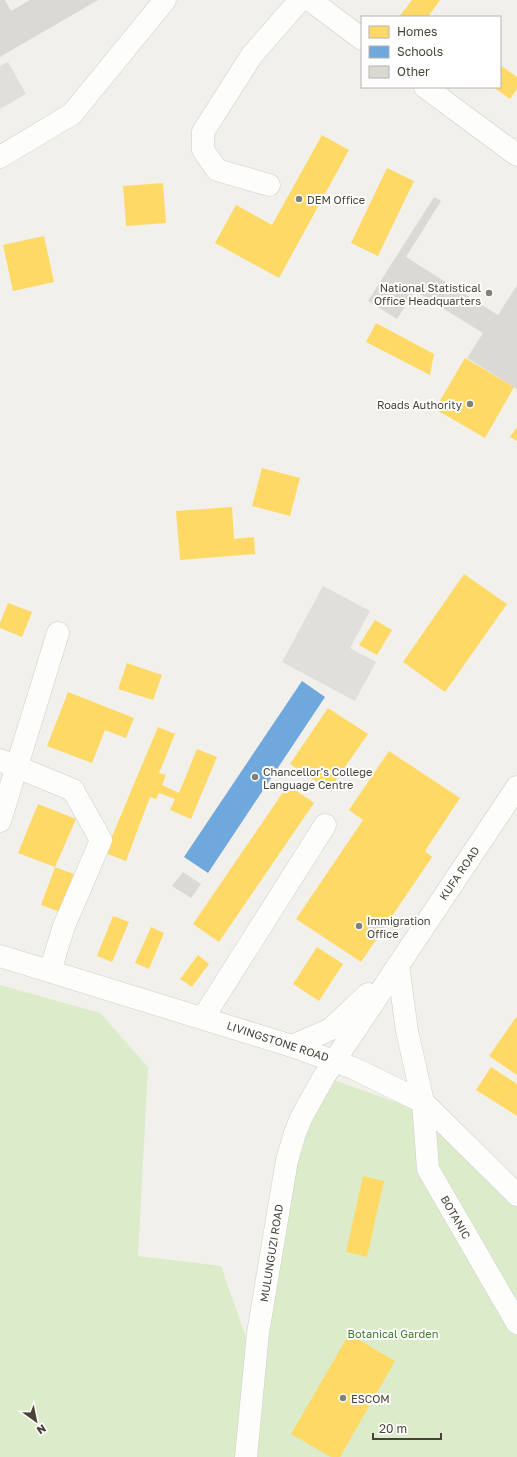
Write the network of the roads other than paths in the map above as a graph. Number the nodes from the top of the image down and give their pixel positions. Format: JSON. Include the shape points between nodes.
{"nodes":[{"id":1,"x":165,"y":0,"type":"edge"},
{"id":2,"x":300,"y":0,"type":"edge"},
{"id":3,"x":310,"y":0,"type":"edge"},
{"id":4,"x":361,"y":38,"type":"edge"},
{"id":5,"x":425,"y":88,"type":"edge"},
{"id":6,"x":517,"y":155,"type":"edge"},
{"id":7,"x":0,"y":157,"type":"edge"},
{"id":8,"x":269,"y":185,"type":"dead end"},
{"id":9,"x":58,"y":633,"type":"dead end"},
{"id":10,"x":8,"y":764,"type":"edge"},
{"id":11,"x":517,"y":787,"type":"edge"},
{"id":12,"x":0,"y":821,"type":"edge"},
{"id":13,"x":325,"y":825,"type":"dead end"},
{"id":14,"x":0,"y":956,"type":"edge"},
{"id":15,"x":398,"y":965,"type":"junction"},
{"id":16,"x":50,"y":971,"type":"junction"},
{"id":17,"x":203,"y":1018,"type":"junction"},
{"id":18,"x":292,"y":1046,"type":"junction"},
{"id":19,"x":335,"y":1060,"type":"junction"},
{"id":20,"x":423,"y":1102,"type":"junction"},
{"id":21,"x":517,"y":1195,"type":"edge"},
{"id":22,"x":517,"y":1323,"type":"edge"},
{"id":23,"x":246,"y":1457,"type":"edge"}],
"edges":[{"from":1,"to":7,"type":"street","via":[[72,114]]},
{"from":2,"to":8,"type":"street","via":[[252,55],[203,132],[203,150],[217,170]]},
{"from":3,"to":4,"type":"street"},
{"from":5,"to":6,"type":"street"},
{"from":9,"to":10,"type":"street"},
{"from":10,"to":12,"type":"street"},
{"from":10,"to":16,"type":"street","via":[[73,790],[101,840],[64,926]]},
{"from":11,"to":15,"type":"street","name":"KUFA ROAD"},
{"from":13,"to":17,"type":"street"},
{"from":14,"to":16,"type":"street","name":"LIVINGSTONE ROAD"},
{"from":15,"to":18,"type":"street","via":[[332,1029]]},
{"from":15,"to":19,"type":"street","name":"KUFA ROAD"},
{"from":15,"to":20,"type":"street","name":"BOTANIC","via":[[407,1031]]},
{"from":16,"to":17,"type":"street","name":"LIVINGSTONE ROAD"},
{"from":17,"to":18,"type":"street","name":"LIVINGSTONE ROAD"},
{"from":18,"to":19,"type":"street","name":"LIVINGSTONE ROAD"},
{"from":19,"to":20,"type":"street","name":"LIVINGSTONE ROAD"},
{"from":19,"to":23,"type":"street","name":"MULUNGUZI ROAD","via":[[302,1116],[288,1160],[258,1333]]},
{"from":20,"to":21,"type":"street","name":"LIVINGSTONE ROAD"},
{"from":20,"to":22,"type":"street","name":"BOTANIC","via":[[428,1169]]}]}
